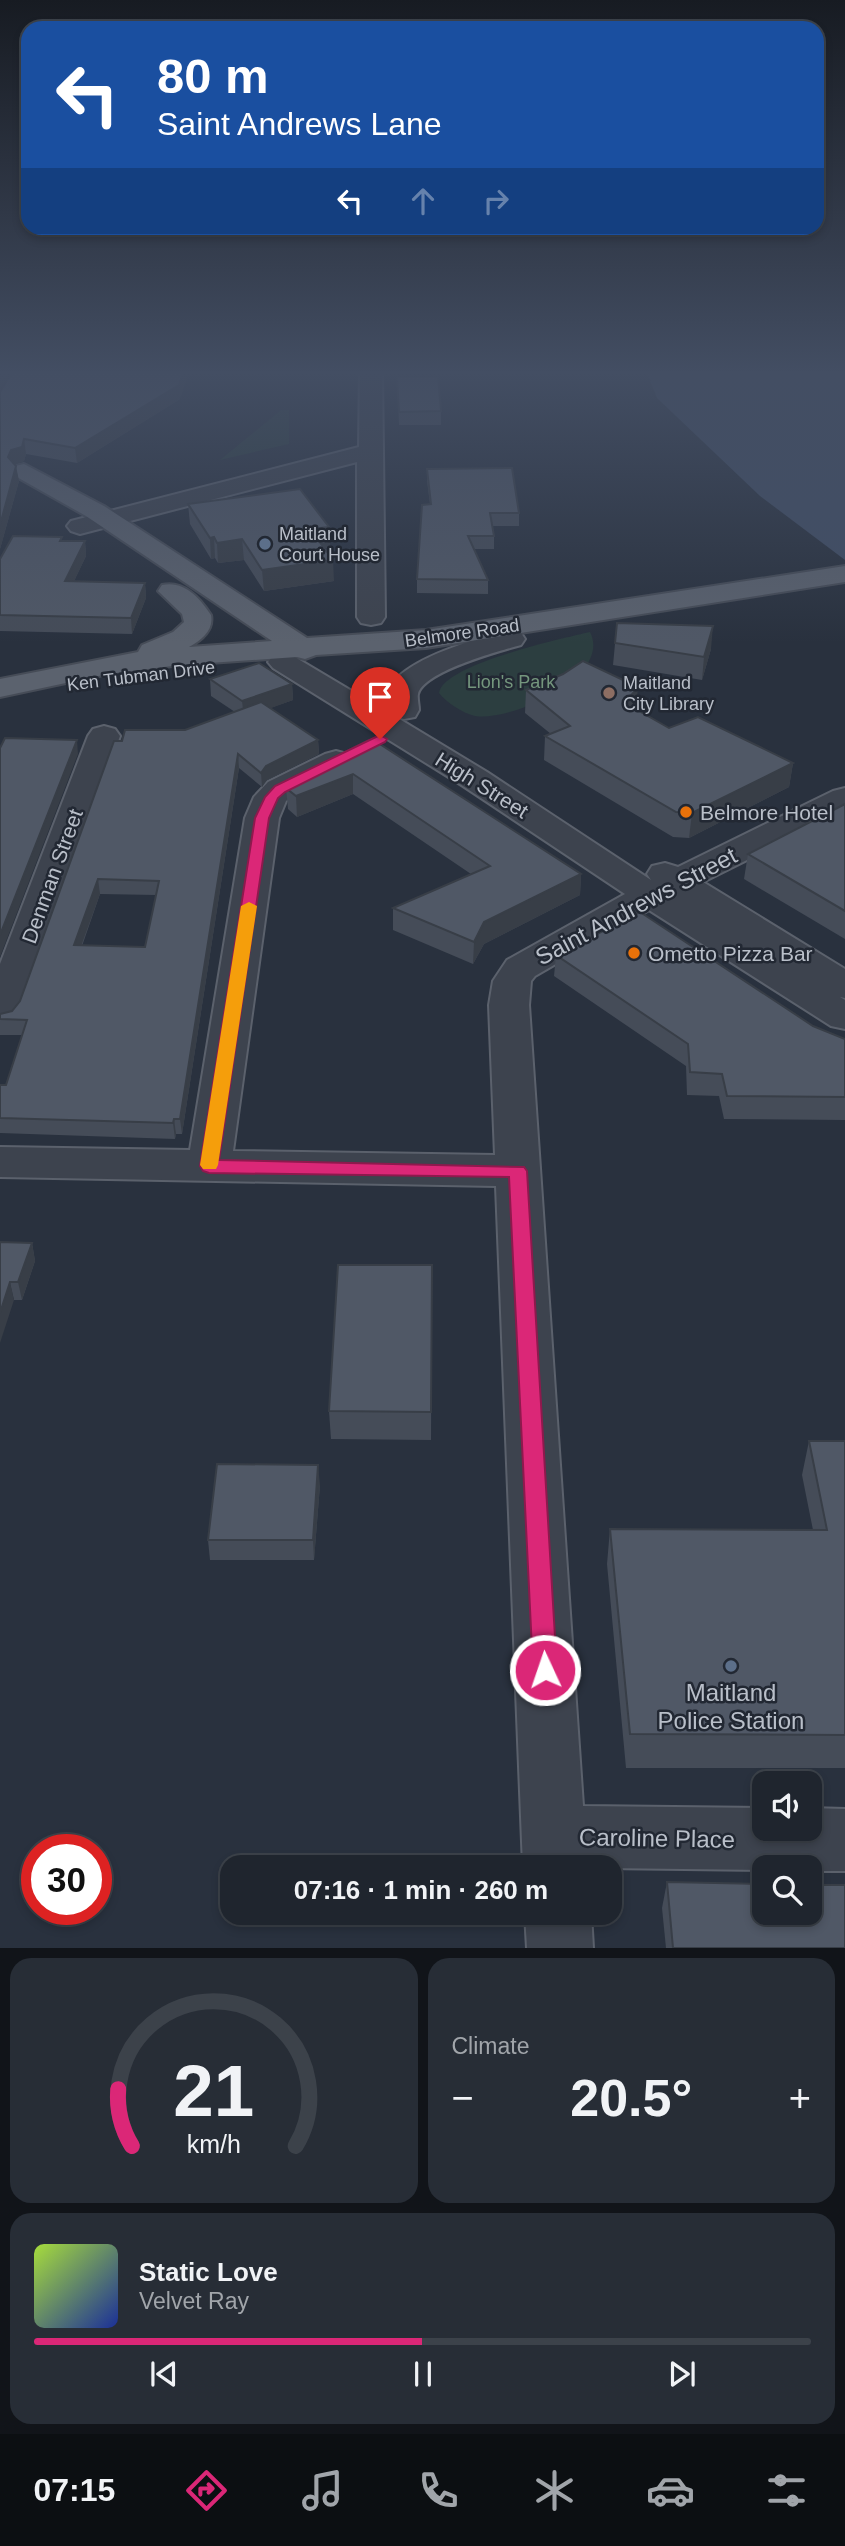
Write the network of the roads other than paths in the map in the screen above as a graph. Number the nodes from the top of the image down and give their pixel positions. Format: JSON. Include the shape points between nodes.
{"nodes":[{"id":1,"x":9,"y":461,"type":"edge"},
{"id":2,"x":334,"y":461,"type":"edge"},
{"id":3,"x":369,"y":461,"type":"edge"},
{"id":4,"x":24,"y":471,"type":"junction"},
{"id":5,"x":107,"y":519,"type":"junction"},
{"id":6,"x":80,"y":526,"type":"junction"},
{"id":7,"x":845,"y":575,"type":"edge"},
{"id":8,"x":172,"y":591,"type":"junction"},
{"id":9,"x":623,"y":609,"type":"junction"},
{"id":10,"x":371,"y":617,"type":"dead end"},
{"id":11,"x":511,"y":639,"type":"junction"},
{"id":12,"x":293,"y":654,"type":"junction"},
{"id":13,"x":0,"y":687,"type":"edge"},
{"id":14,"x":0,"y":697,"type":"edge"},
{"id":15,"x":400,"y":721,"type":"junction"},
{"id":16,"x":104,"y":736,"type":"dead end"},
{"id":17,"x":845,"y":798,"type":"edge"},
{"id":18,"x":663,"y":888,"type":"junction"},
{"id":19,"x":845,"y":986,"type":"edge"},
{"id":20,"x":0,"y":1015,"type":"edge"},
{"id":21,"x":845,"y":1017,"type":"edge"},
{"id":22,"x":0,"y":1162,"type":"edge"},
{"id":23,"x":209,"y":1166,"type":"junction"},
{"id":24,"x":517,"y":1171,"type":"junction"},
{"id":25,"x":845,"y":1840,"type":"edge"},
{"id":26,"x":555,"y":1852,"type":"edge"},
{"id":27,"x":559,"y":1925,"type":"edge"},
{"id":28,"x":560,"y":1948,"type":"edge"}],
"edges":[{"from":1,"to":4,"type":"main road","name":"High Street"},
{"from":2,"to":5,"type":"street"},
{"from":3,"to":10,"type":"street"},
{"from":4,"to":5,"type":"main road","name":"High Street"},
{"from":4,"to":6,"type":"main road","name":"High Street","via":[[58,510]]},
{"from":5,"to":6,"type":"street"},
{"from":5,"to":12,"type":"main road","name":"High Street"},
{"from":6,"to":8,"type":"main road","name":"High Street"},
{"from":7,"to":9,"type":"main road","name":"Belmore Road"},
{"from":8,"to":12,"type":"main road","name":"High Street"},
{"from":8,"to":13,"type":"main road","via":[[199,621],[196,629],[170,646]]},
{"from":9,"to":11,"type":"main road","name":"Belmore Road"},
{"from":9,"to":12,"type":"main road","name":"Belmore Road"},
{"from":11,"to":12,"type":"main road","name":"Belmore Road","via":[[412,656]]},
{"from":11,"to":15,"type":"street","via":[[423,671],[405,689]]},
{"from":12,"to":13,"type":"main road","name":"Ken Tubman Drive","via":[[108,665]]},
{"from":12,"to":14,"type":"main road","name":"Ken Tubman Drive"},
{"from":12,"to":15,"type":"street","name":"High Street"},
{"from":15,"to":18,"type":"street","name":"High Street"},
{"from":15,"to":23,"type":"street","via":[[280,789],[267,806]]},
{"from":16,"to":20,"type":"street","name":"Denman Street"},
{"from":17,"to":18,"type":"street","name":"Saint Andrews Street"},
{"from":18,"to":19,"type":"street","name":"High Street"},
{"from":18,"to":21,"type":"street","name":"High Street"},
{"from":18,"to":24,"type":"street","name":"Saint Andrews Street","via":[[539,956],[512,981],[509,1005]]},
{"from":22,"to":23,"type":"street"},
{"from":23,"to":24,"type":"street"},
{"from":24,"to":26,"type":"street","name":"Saint Andrews Street"},
{"from":25,"to":26,"type":"street","name":"Caroline Place"},
{"from":27,"to":28,"type":"street"}]}
